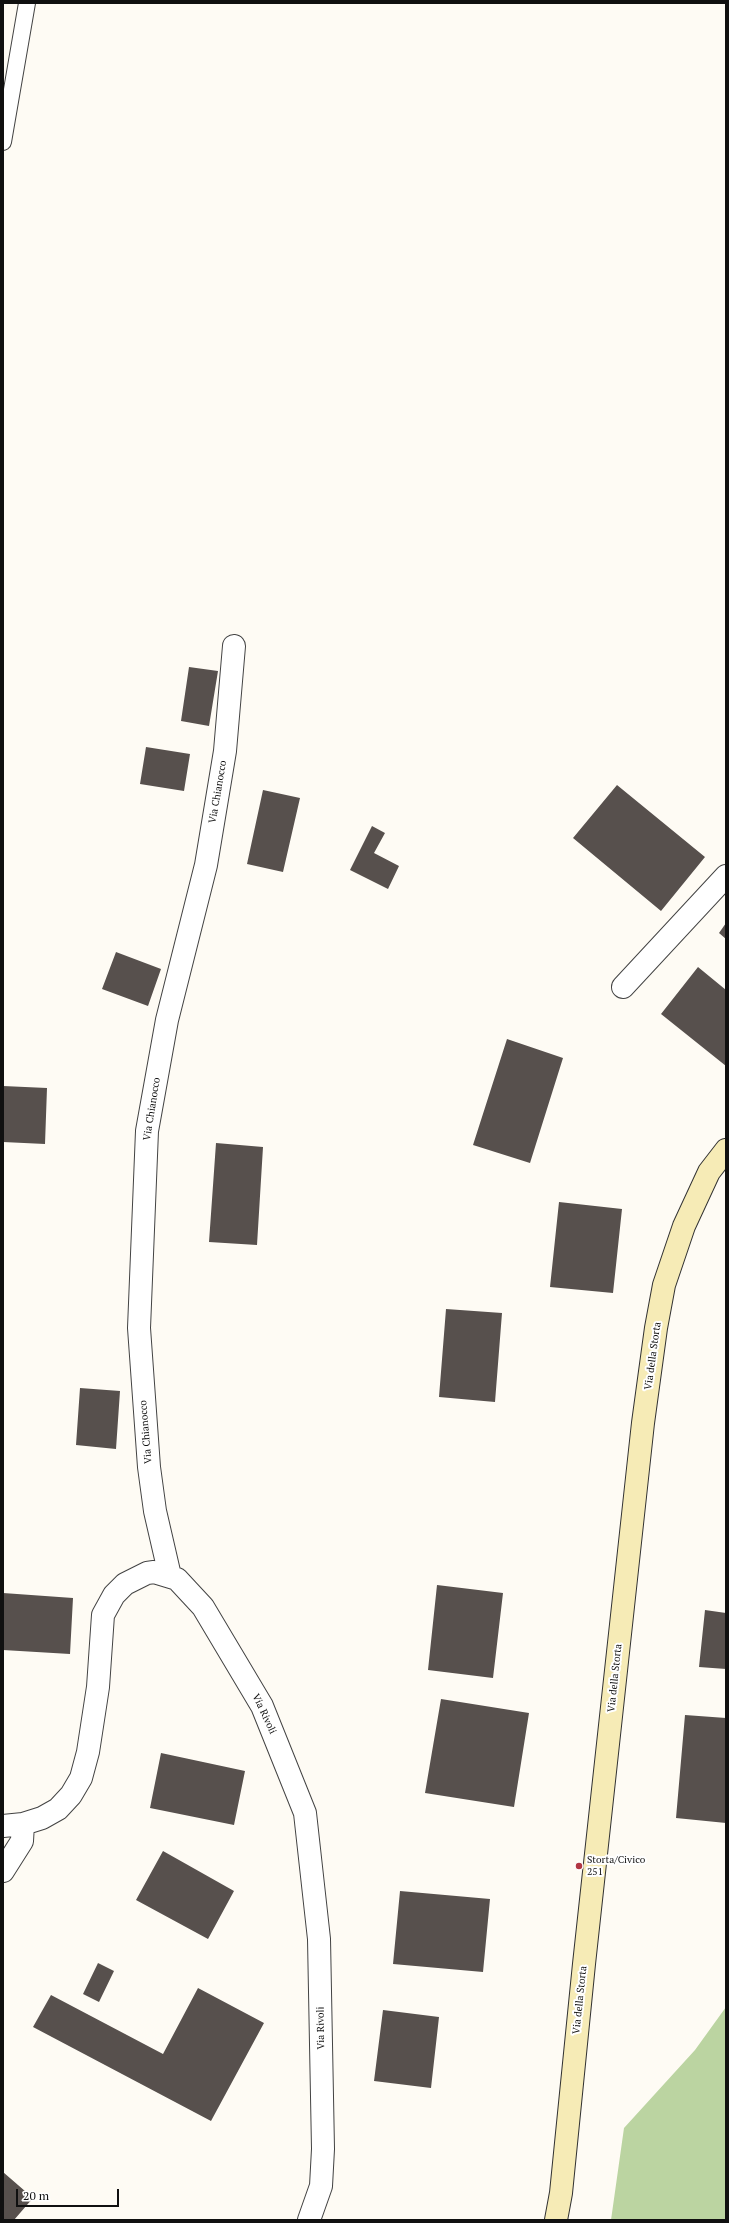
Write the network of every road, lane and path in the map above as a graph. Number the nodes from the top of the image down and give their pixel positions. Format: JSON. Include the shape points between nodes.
{"nodes":[{"id":1,"x":27,"y":3,"type":"edge"},
{"id":2,"x":3,"y":142,"type":"edge"},
{"id":3,"x":234,"y":646,"type":"dead end"},
{"id":4,"x":726,"y":876,"type":"edge"},
{"id":5,"x":623,"y":987,"type":"dead end"},
{"id":6,"x":726,"y":1150,"type":"edge"},
{"id":7,"x":170,"y":1576,"type":"junction"},
{"id":8,"x":13,"y":1825,"type":"edge"},
{"id":9,"x":3,"y":1870,"type":"edge"},
{"id":10,"x":309,"y":2220,"type":"edge"},
{"id":11,"x":556,"y":2220,"type":"edge"}],
"edges":[{"from":1,"to":2,"type":"lane"},
{"from":3,"to":7,"type":"street","name":"Via Chianocco","via":[[225,751],[208,850],[167,1020],[147,1131],[139,1328],[149,1467],[155,1511]]},
{"from":4,"to":5,"type":"street"},
{"from":6,"to":11,"type":"main road","name":"Via della Storta","via":[[709,1172],[684,1226],[664,1284],[656,1328]]},
{"from":7,"to":8,"type":"street","name":"Via Rivoli","via":[[154,1572],[139,1576],[125,1584],[109,1602],[104,1615],[98,1687],[88,1752],[81,1778],[71,1795],[58,1809],[42,1818]]},
{"from":7,"to":10,"type":"street","name":"Via Rivoli","via":[[182,1583],[203,1607],[262,1706],[305,1813],[319,1939],[323,2149],[321,2186]]},
{"from":8,"to":9,"type":"street","via":[[22,1842]]}]}
